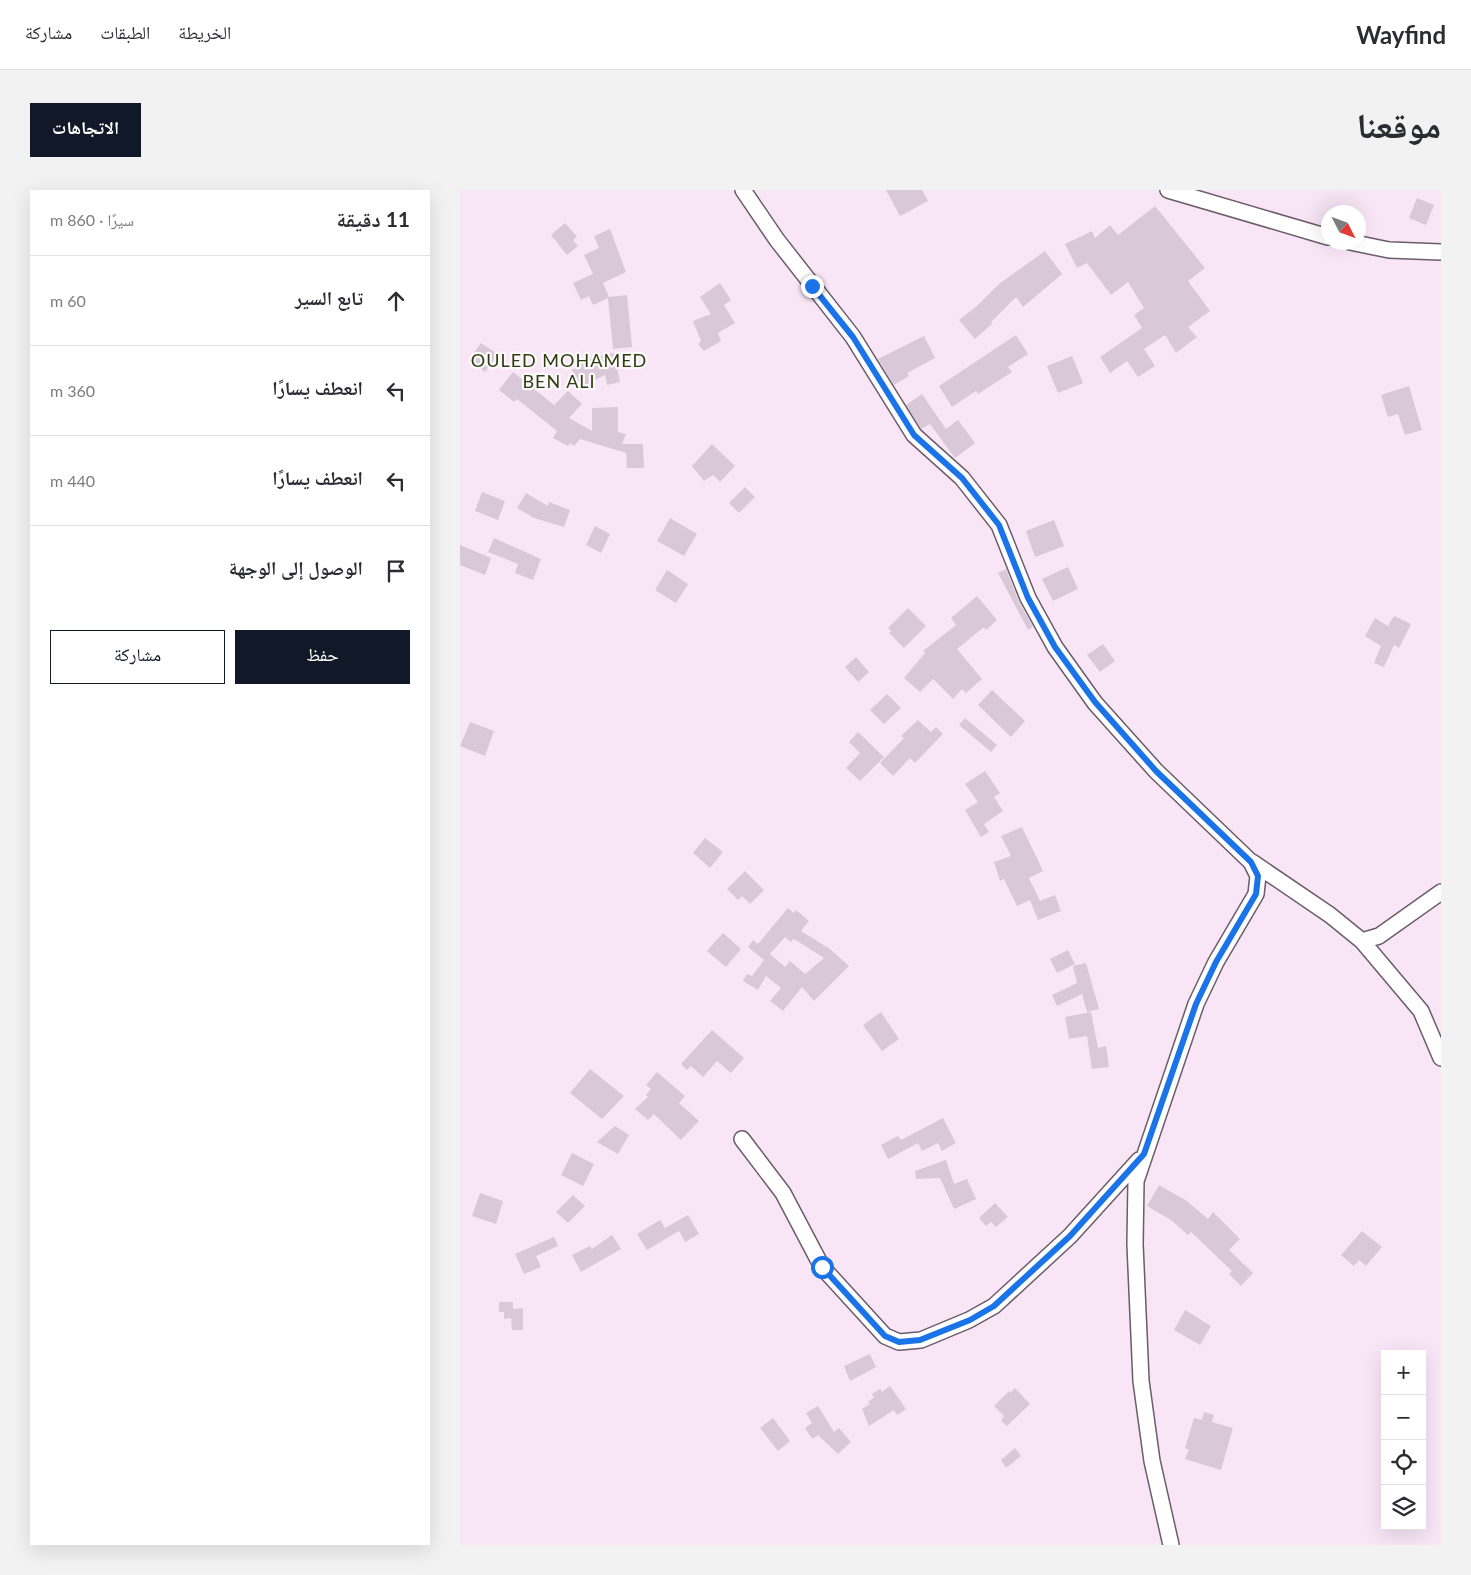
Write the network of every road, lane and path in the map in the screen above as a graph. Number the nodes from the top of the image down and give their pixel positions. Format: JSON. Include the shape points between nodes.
{"nodes":[{"id":1,"x":744,"y":190,"type":"edge"},
{"id":2,"x":1168,"y":190,"type":"edge"},
{"id":3,"x":1321,"y":234,"type":"edge"},
{"id":4,"x":1366,"y":245,"type":"edge"},
{"id":5,"x":1441,"y":252,"type":"edge"},
{"id":6,"x":1251,"y":862,"type":"junction"},
{"id":7,"x":1441,"y":892,"type":"edge"},
{"id":8,"x":1362,"y":941,"type":"junction"},
{"id":9,"x":1441,"y":1058,"type":"edge"},
{"id":10,"x":742,"y":1139,"type":"dead end"},
{"id":11,"x":1144,"y":1154,"type":"junction"},
{"id":12,"x":1171,"y":1545,"type":"edge"}],
"edges":[{"from":1,"to":6,"type":"street","via":[[777,240],[853,337],[914,435],[962,478],[999,525],[1028,598],[1055,647],[1095,702],[1156,771]]},
{"from":2,"to":3,"type":"street"},
{"from":4,"to":5,"type":"street","via":[[1389,250]]},
{"from":6,"to":8,"type":"street","via":[[1330,915]]},
{"from":6,"to":11,"type":"street","via":[[1258,876],[1256,894],[1216,962],[1196,1004]]},
{"from":7,"to":8,"type":"street","via":[[1379,936]]},
{"from":8,"to":9,"type":"street","via":[[1421,1011]]},
{"from":10,"to":11,"type":"street","via":[[783,1193],[822,1267],[885,1336],[899,1342],[920,1340],[970,1320],[994,1306],[1070,1236]]},
{"from":11,"to":12,"type":"street","via":[[1136,1181],[1140,1382],[1152,1461]]}]}
